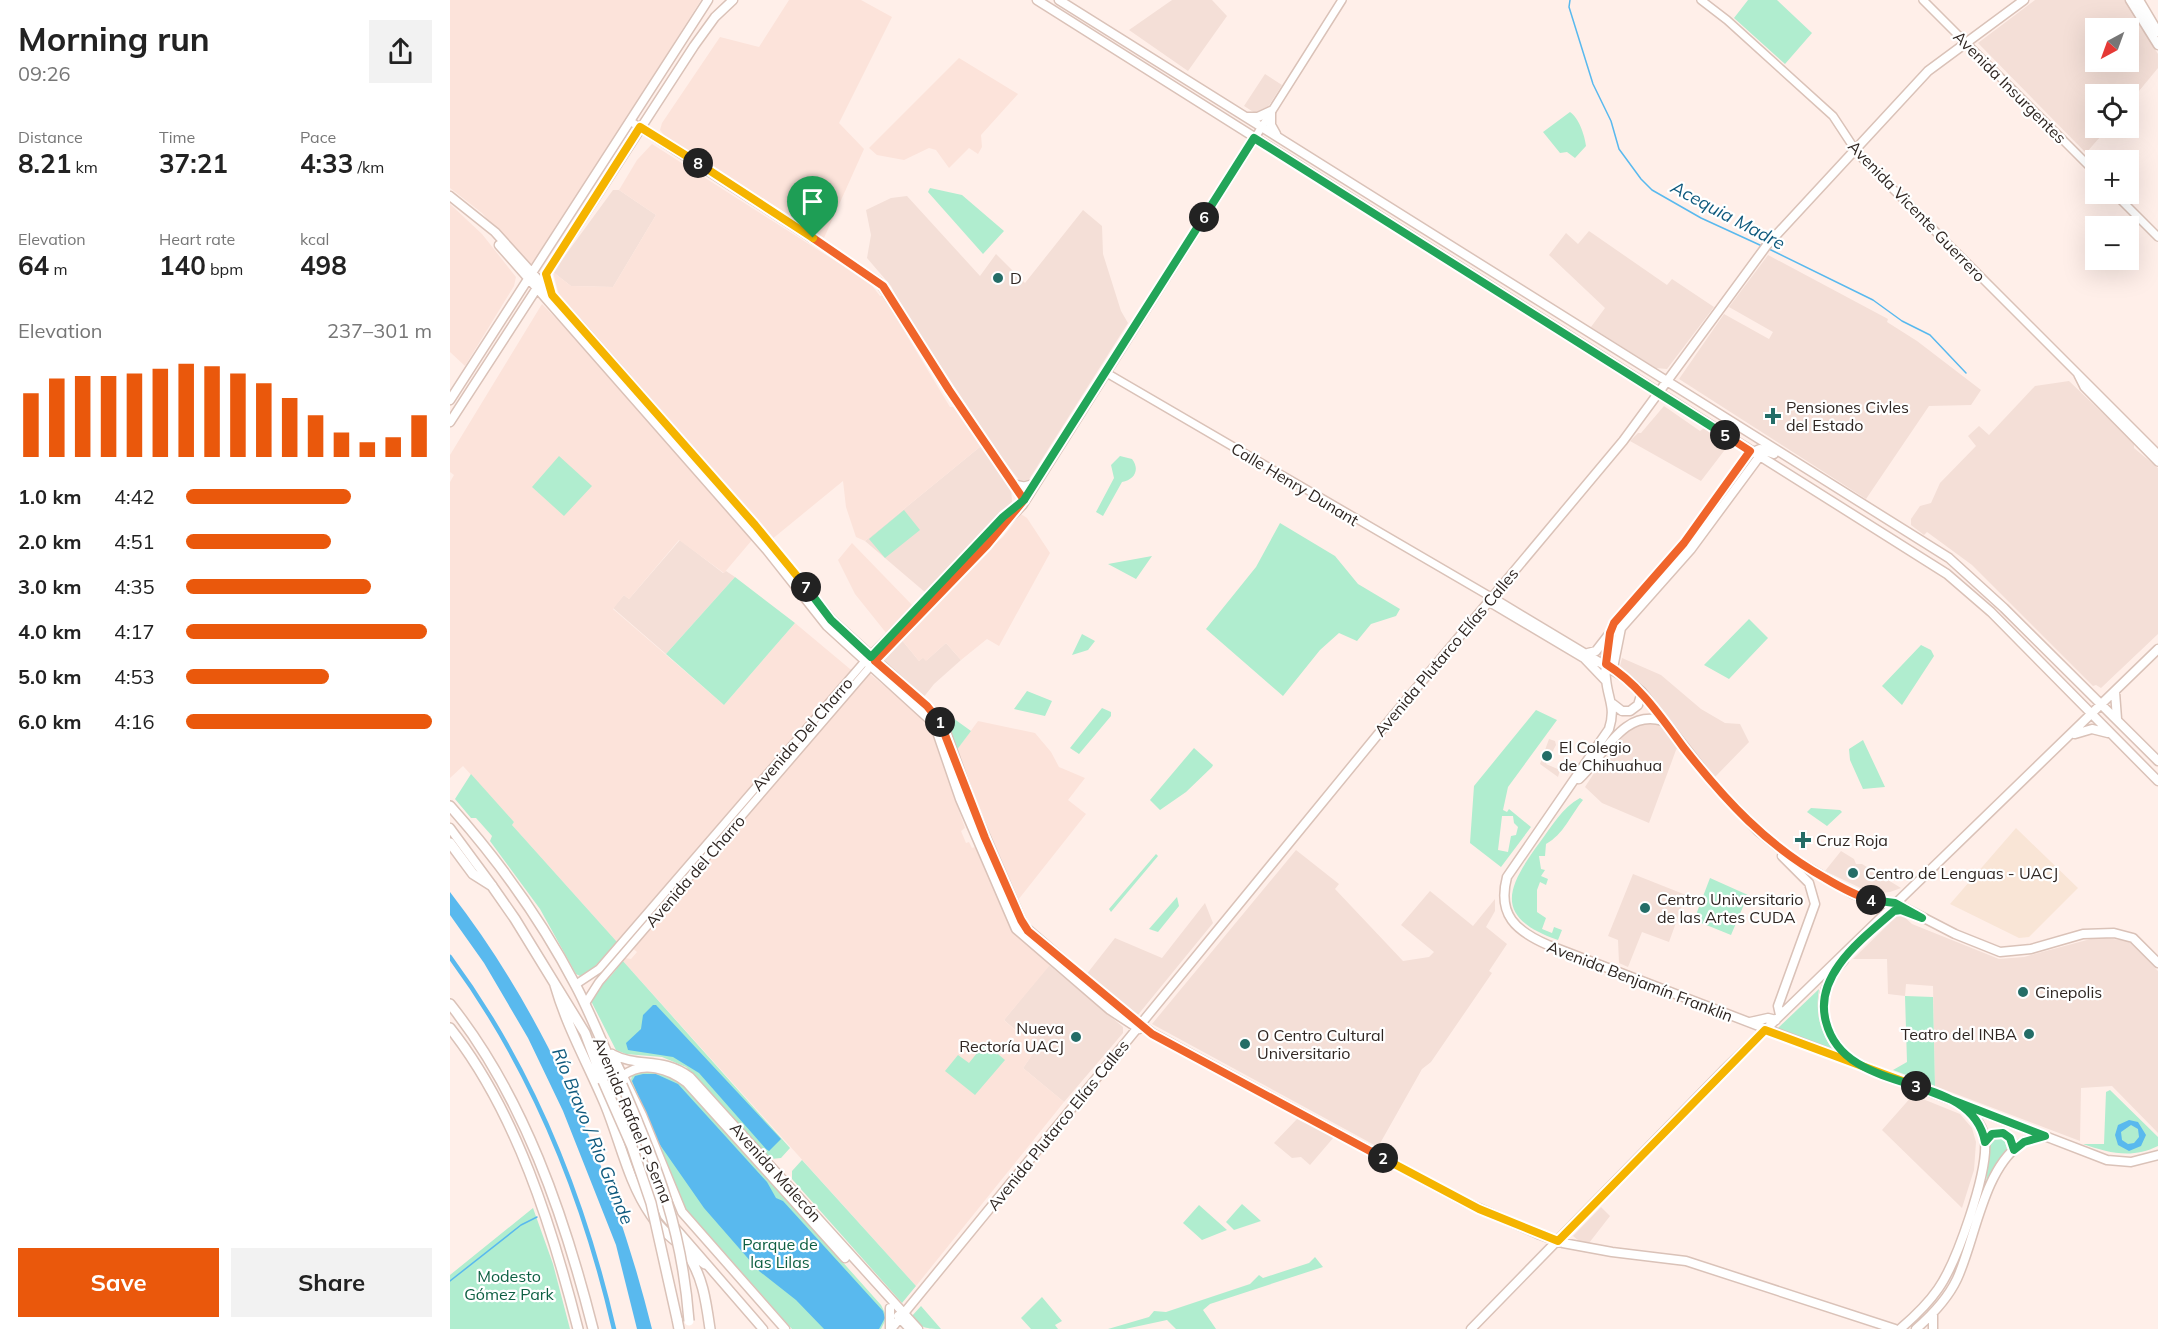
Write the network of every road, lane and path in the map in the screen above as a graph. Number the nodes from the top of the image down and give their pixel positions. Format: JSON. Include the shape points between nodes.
{"nodes":[{"id":1,"x":708,"y":0,"type":"edge"},
{"id":2,"x":733,"y":0,"type":"edge"},
{"id":3,"x":1037,"y":0,"type":"edge"},
{"id":4,"x":1342,"y":0,"type":"edge"},
{"id":5,"x":1701,"y":0,"type":"edge"},
{"id":6,"x":1923,"y":0,"type":"edge"},
{"id":7,"x":2024,"y":0,"type":"edge"},
{"id":8,"x":2130,"y":0,"type":"edge"},
{"id":9,"x":2139,"y":0,"type":"edge"},
{"id":10,"x":1062,"y":2,"type":"edge"},
{"id":11,"x":1054,"y":13,"type":"junction"},
{"id":12,"x":2158,"y":32,"type":"edge"},
{"id":13,"x":1965,"y":42,"type":"junction"},
{"id":14,"x":2158,"y":45,"type":"edge"},
{"id":15,"x":1270,"y":111,"type":"junction"},
{"id":16,"x":1246,"y":117,"type":"junction"},
{"id":17,"x":630,"y":121,"type":"junction"},
{"id":18,"x":640,"y":127,"type":"junction"},
{"id":19,"x":1261,"y":127,"type":"junction"},
{"id":20,"x":1278,"y":137,"type":"junction"},
{"id":21,"x":1254,"y":138,"type":"junction"},
{"id":22,"x":1854,"y":150,"type":"junction"},
{"id":23,"x":2085,"y":162,"type":"edge"},
{"id":24,"x":450,"y":196,"type":"edge"},
{"id":25,"x":2125,"y":204,"type":"edge"},
{"id":26,"x":488,"y":227,"type":"junction"},
{"id":27,"x":1426,"y":230,"type":"junction"},
{"id":28,"x":2158,"y":237,"type":"edge"},
{"id":29,"x":1413,"y":238,"type":"junction"},
{"id":30,"x":520,"y":260,"type":"junction"},
{"id":31,"x":540,"y":260,"type":"junction"},
{"id":32,"x":546,"y":274,"type":"junction"},
{"id":33,"x":530,"y":277,"type":"junction"},
{"id":34,"x":538,"y":285,"type":"junction"},
{"id":35,"x":552,"y":295,"type":"junction"},
{"id":36,"x":1536,"y":299,"type":"junction"},
{"id":37,"x":1518,"y":304,"type":"junction"},
{"id":38,"x":578,"y":329,"type":"junction"},
{"id":39,"x":1680,"y":366,"type":"junction"},
{"id":40,"x":1650,"y":371,"type":"junction"},
{"id":41,"x":1106,"y":372,"type":"junction"},
{"id":42,"x":2078,"y":375,"type":"junction"},
{"id":43,"x":1668,"y":382,"type":"junction"},
{"id":44,"x":1660,"y":393,"type":"junction"},
{"id":45,"x":450,"y":400,"type":"edge"},
{"id":46,"x":450,"y":422,"type":"edge"},
{"id":47,"x":1750,"y":451,"type":"junction"},
{"id":48,"x":2158,"y":454,"type":"edge"},
{"id":49,"x":1775,"y":455,"type":"junction"},
{"id":50,"x":1759,"y":457,"type":"junction"},
{"id":51,"x":2158,"y":462,"type":"edge"},
{"id":52,"x":1769,"y":463,"type":"junction"},
{"id":53,"x":1802,"y":466,"type":"junction"},
{"id":54,"x":1036,"y":483,"type":"junction"},
{"id":55,"x":1014,"y":484,"type":"junction"},
{"id":56,"x":1810,"y":488,"type":"junction"},
{"id":57,"x":1840,"y":490,"type":"junction"},
{"id":58,"x":1024,"y":500,"type":"junction"},
{"id":59,"x":1960,"y":566,"type":"junction"},
{"id":60,"x":1947,"y":574,"type":"junction"},
{"id":61,"x":1972,"y":577,"type":"junction"},
{"id":62,"x":1962,"y":585,"type":"junction"},
{"id":63,"x":1488,"y":598,"type":"junction"},
{"id":64,"x":1610,"y":633,"type":"junction"},
{"id":65,"x":2158,"y":649,"type":"edge"},
{"id":66,"x":1588,"y":653,"type":"junction"},
{"id":67,"x":870,"y":661,"type":"junction"},
{"id":68,"x":1610,"y":666,"type":"junction"},
{"id":69,"x":1606,"y":681,"type":"junction"},
{"id":70,"x":895,"y":683,"type":"junction"},
{"id":71,"x":848,"y":686,"type":"junction"},
{"id":72,"x":1641,"y":692,"type":"junction"},
{"id":73,"x":2115,"y":692,"type":"junction"},
{"id":74,"x":1613,"y":704,"type":"junction"},
{"id":75,"x":2102,"y":705,"type":"junction"},
{"id":76,"x":2092,"y":714,"type":"junction"},
{"id":77,"x":2117,"y":719,"type":"junction"},
{"id":78,"x":1664,"y":721,"type":"junction"},
{"id":79,"x":2114,"y":736,"type":"junction"},
{"id":80,"x":2069,"y":737,"type":"junction"},
{"id":81,"x":2158,"y":761,"type":"edge"},
{"id":82,"x":2158,"y":768,"type":"edge"},
{"id":83,"x":2148,"y":771,"type":"junction"},
{"id":84,"x":2158,"y":781,"type":"edge"},
{"id":85,"x":1571,"y":786,"type":"junction"},
{"id":86,"x":450,"y":806,"type":"edge"},
{"id":87,"x":450,"y":828,"type":"edge"},
{"id":88,"x":450,"y":843,"type":"edge"},
{"id":89,"x":1777,"y":847,"type":"junction"},
{"id":90,"x":492,"y":886,"type":"junction"},
{"id":91,"x":999,"y":890,"type":"junction"},
{"id":92,"x":1908,"y":890,"type":"junction"},
{"id":93,"x":1895,"y":903,"type":"junction"},
{"id":94,"x":1924,"y":919,"type":"junction"},
{"id":95,"x":1028,"y":931,"type":"junction"},
{"id":96,"x":2158,"y":963,"type":"edge"},
{"id":97,"x":1067,"y":974,"type":"junction"},
{"id":98,"x":575,"y":984,"type":"junction"},
{"id":99,"x":555,"y":985,"type":"junction"},
{"id":100,"x":1100,"y":992,"type":"junction"},
{"id":101,"x":450,"y":1004,"type":"edge"},
{"id":102,"x":585,"y":1004,"type":"junction"},
{"id":103,"x":592,"y":1017,"type":"junction"},
{"id":104,"x":1778,"y":1017,"type":"junction"},
{"id":105,"x":1746,"y":1023,"type":"junction"},
{"id":106,"x":1138,"y":1026,"type":"junction"},
{"id":107,"x":450,"y":1028,"type":"edge"},
{"id":108,"x":1765,"y":1030,"type":"junction"},
{"id":109,"x":585,"y":1033,"type":"junction"},
{"id":110,"x":612,"y":1054,"type":"junction"},
{"id":111,"x":1853,"y":1063,"type":"junction"},
{"id":112,"x":622,"y":1080,"type":"junction"},
{"id":113,"x":1957,"y":1102,"type":"junction"},
{"id":114,"x":2045,"y":1136,"type":"junction"},
{"id":115,"x":1985,"y":1142,"type":"junction"},
{"id":116,"x":2014,"y":1150,"type":"junction"},
{"id":117,"x":2158,"y":1155,"type":"edge"},
{"id":118,"x":1569,"y":1230,"type":"junction"},
{"id":119,"x":1558,"y":1241,"type":"junction"},
{"id":120,"x":1572,"y":1244,"type":"junction"},
{"id":121,"x":684,"y":1248,"type":"junction"},
{"id":122,"x":705,"y":1264,"type":"junction"},
{"id":123,"x":890,"y":1308,"type":"junction"},
{"id":124,"x":1933,"y":1313,"type":"junction"},
{"id":125,"x":902,"y":1316,"type":"junction"},
{"id":126,"x":678,"y":1324,"type":"edge"},
{"id":127,"x":689,"y":1325,"type":"edge"},
{"id":128,"x":1879,"y":1327,"type":"edge"},
{"id":129,"x":578,"y":1329,"type":"edge"},
{"id":130,"x":593,"y":1329,"type":"edge"},
{"id":131,"x":710,"y":1329,"type":"edge"},
{"id":132,"x":763,"y":1329,"type":"edge"},
{"id":133,"x":785,"y":1329,"type":"edge"},
{"id":134,"x":890,"y":1329,"type":"edge"},
{"id":135,"x":910,"y":1329,"type":"edge"},
{"id":136,"x":918,"y":1329,"type":"edge"},
{"id":137,"x":1471,"y":1329,"type":"edge"},
{"id":138,"x":1895,"y":1329,"type":"edge"},
{"id":139,"x":1900,"y":1329,"type":"edge"},
{"id":140,"x":1917,"y":1329,"type":"edge"},
{"id":141,"x":1933,"y":1329,"type":"edge"}],
"edges":[{"from":1,"to":17,"type":"main road"},
{"from":2,"to":18,"type":"main road","via":[[703,32]]},
{"from":3,"to":11,"type":"main road"},
{"from":4,"to":15,"type":"street"},
{"from":5,"to":22,"type":"street","name":"Avenida Vicente Guerrero","via":[[1833,116]]},
{"from":6,"to":13,"type":"street","name":"Avenida Insurgentes"},
{"from":7,"to":13,"type":"main road","name":"Avenida Plutarco Elías Calles"},
{"from":8,"to":14,"type":"main road"},
{"from":9,"to":12,"type":"main road"},
{"from":10,"to":11,"type":"main road"},
{"from":10,"to":16,"type":"main road"},
{"from":11,"to":21,"type":"main road"},
{"from":13,"to":22,"type":"main road","name":"Avenida Plutarco Elías Calles","via":[[1918,81]]},
{"from":13,"to":23,"type":"street","name":"Avenida Insurgentes"},
{"from":15,"to":16,"type":"main road"},
{"from":15,"to":19,"type":"street"},
{"from":15,"to":20,"type":"main road"},
{"from":16,"to":19,"type":"main road"},
{"from":17,"to":18,"type":"street"},
{"from":17,"to":31,"type":"main road"},
{"from":18,"to":32,"type":"main road"},
{"from":18,"to":55,"type":"street","via":[[879,282]]},
{"from":19,"to":20,"type":"main road"},
{"from":19,"to":21,"type":"street"},
{"from":20,"to":27,"type":"main road"},
{"from":21,"to":29,"type":"main road"},
{"from":21,"to":41,"type":"street"},
{"from":22,"to":39,"type":"main road","name":"Avenida Plutarco Elías Calles","via":[[1765,248]]},
{"from":22,"to":42,"type":"street","name":"Avenida Vicente Guerrero"},
{"from":24,"to":26,"type":"main road"},
{"from":25,"to":28,"type":"street"},
{"from":26,"to":30,"type":"main road"},
{"from":26,"to":33,"type":"main road"},
{"from":27,"to":29,"type":"main road"},
{"from":27,"to":36,"type":"main road"},
{"from":29,"to":37,"type":"main road"},
{"from":30,"to":31,"type":"main road"},
{"from":30,"to":33,"type":"main road"},
{"from":31,"to":33,"type":"main road"},
{"from":32,"to":34,"type":"main road"},
{"from":32,"to":35,"type":"main road"},
{"from":33,"to":34,"type":"main road"},
{"from":33,"to":45,"type":"main road"},
{"from":34,"to":35,"type":"main road"},
{"from":34,"to":38,"type":"main road"},
{"from":34,"to":46,"type":"main road"},
{"from":35,"to":38,"type":"main road"},
{"from":36,"to":37,"type":"main road","via":[[1524,298]]},
{"from":36,"to":40,"type":"main road"},
{"from":37,"to":44,"type":"main road"},
{"from":38,"to":67,"type":"main road","via":[[752,528],[827,626]]},
{"from":39,"to":40,"type":"main road","via":[[1664,372]]},
{"from":39,"to":43,"type":"main road","name":"Avenida Plutarco Elías Calles"},
{"from":40,"to":43,"type":"main road"},
{"from":41,"to":54,"type":"street"},
{"from":41,"to":63,"type":"street","name":"Calle Henry Dunant"},
{"from":42,"to":48,"type":"street","name":"Avenida Vicente Guerrero"},
{"from":42,"to":51,"type":"street","name":"Avenida Vicente Guerrero","via":[[2084,387]]},
{"from":43,"to":44,"type":"main road","name":"Avenida Plutarco Elías Calles"},
{"from":43,"to":53,"type":"main road"},
{"from":44,"to":47,"type":"main road"},
{"from":44,"to":63,"type":"main road","name":"Avenida Plutarco Elías Calles"},
{"from":47,"to":49,"type":"main road","via":[[1760,449]]},
{"from":47,"to":50,"type":"main road"},
{"from":47,"to":64,"type":"main road","via":[[1684,543],[1617,619]]},
{"from":49,"to":52,"type":"main road","via":[[1768,456]]},
{"from":49,"to":53,"type":"main road"},
{"from":50,"to":52,"type":"main road"},
{"from":50,"to":68,"type":"main road","via":[[1691,549],[1621,628]]},
{"from":52,"to":56,"type":"main road"},
{"from":53,"to":57,"type":"main road"},
{"from":54,"to":55,"type":"street"},
{"from":54,"to":58,"type":"street"},
{"from":55,"to":58,"type":"street"},
{"from":56,"to":57,"type":"main road","via":[[1818,487],[1833,496]]},
{"from":56,"to":60,"type":"main road"},
{"from":57,"to":59,"type":"main road"},
{"from":58,"to":67,"type":"street","via":[[987,545]]},
{"from":59,"to":60,"type":"main road","via":[[1958,572]]},
{"from":59,"to":61,"type":"main road"},
{"from":60,"to":62,"type":"main road"},
{"from":61,"to":62,"type":"main road"},
{"from":61,"to":75,"type":"main road"},
{"from":62,"to":76,"type":"main road"},
{"from":63,"to":66,"type":"main road","name":"Calle Henry Dunant"},
{"from":63,"to":69,"type":"main road","name":"Calle Henry Dunant","via":[[1584,658]]},
{"from":63,"to":106,"type":"main road","name":"Avenida Plutarco Elías Calles"},
{"from":64,"to":66,"type":"main road","via":[[1596,651]]},
{"from":64,"to":68,"type":"main road"},
{"from":65,"to":73,"type":"main road"},
{"from":66,"to":68,"type":"main road","name":"Calle Henry Dunant"},
{"from":67,"to":70,"type":"main road"},
{"from":67,"to":71,"type":"street","name":"Avenida Del Charro"},
{"from":68,"to":69,"type":"main road"},
{"from":68,"to":72,"type":"main road","name":"Calle Henry Dunant"},
{"from":69,"to":74,"type":"main road"},
{"from":70,"to":91,"type":"main road","via":[[933,725]]},
{"from":70,"to":95,"type":"main road","via":[[934,713],[945,729],[985,838]]},
{"from":71,"to":98,"type":"street","name":"Avenida Del Charro","via":[[599,969]]},
{"from":71,"to":102,"type":"street","name":"Avenida del Charro","via":[[594,987]]},
{"from":72,"to":74,"type":"main road","via":[[1638,705],[1630,711],[1622,711]]},
{"from":72,"to":78,"type":"main road","name":"Calle Henry Dunant"},
{"from":73,"to":75,"type":"main road"},
{"from":73,"to":77,"type":"main road"},
{"from":74,"to":85,"type":"main road","via":[[1609,729]]},
{"from":75,"to":76,"type":"main road"},
{"from":75,"to":77,"type":"main road"},
{"from":76,"to":79,"type":"main road"},
{"from":76,"to":80,"type":"main road"},
{"from":77,"to":81,"type":"main road"},
{"from":78,"to":85,"type":"main road","via":[[1648,718],[1632,722]]},
{"from":78,"to":89,"type":"main road","name":"Calle Henry Dunant","via":[[1729,802]]},
{"from":79,"to":80,"type":"main road","via":[[2092,729]]},
{"from":79,"to":83,"type":"main road"},
{"from":80,"to":92,"type":"main road"},
{"from":82,"to":83,"type":"main road"},
{"from":83,"to":84,"type":"main road"},
{"from":85,"to":105,"type":"main road","name":"Avenida Benjamín Franklin","via":[[1507,877],[1505,903],[1513,923],[1523,933],[1548,945]]},
{"from":86,"to":98,"type":"highway","name":"Avenida Rafael P. Serna","via":[[517,890]]},
{"from":87,"to":90,"type":"main road"},
{"from":88,"to":90,"type":"highway","name":"Avenida Rafael P. Serna","via":[[473,874]]},
{"from":89,"to":93,"type":"main road","name":"Calle Henry Dunant","via":[[1853,894]]},
{"from":89,"to":104,"type":"main road","via":[[1809,883],[1815,904],[1778,1006]]},
{"from":90,"to":99,"type":"highway","name":"Avenida Rafael P. Serna"},
{"from":91,"to":95,"type":"main road","via":[[1018,926]]},
{"from":91,"to":97,"type":"main road","via":[[1016,929]]},
{"from":92,"to":93,"type":"main road"},
{"from":92,"to":94,"type":"main road","via":[[1908,902]]},
{"from":93,"to":94,"type":"main road","name":"Calle Henry Dunant"},
{"from":93,"to":104,"type":"main road"},
{"from":94,"to":96,"type":"main road","name":"Calle Henry Dunant","via":[[2006,953],[2083,934],[2114,933],[2133,938]]},
{"from":94,"to":111,"type":"main road","via":[[1894,911],[1842,962],[1828,982],[1823,1001],[1826,1022],[1833,1040]]},
{"from":95,"to":100,"type":"main road"},
{"from":97,"to":100,"type":"main road","via":[[1072,973]]},
{"from":97,"to":106,"type":"main road"},
{"from":98,"to":102,"type":"highway","name":"Avenida Rafael P. Serna"},
{"from":99,"to":109,"type":"highway","name":"Avenida Rafael P. Serna"},
{"from":99,"to":121,"type":"highway","via":[[563,1014],[605,1104],[640,1198],[652,1217]]},
{"from":100,"to":106,"type":"main road"},
{"from":101,"to":130,"type":"highway","via":[[486,1054],[521,1119],[566,1235]]},
{"from":102,"to":103,"type":"highway","name":"Avenida Rafael P. Serna"},
{"from":103,"to":110,"type":"main road"},
{"from":103,"to":112,"type":"highway","name":"Avenida Rafael P. Serna","via":[[599,1040]]},
{"from":104,"to":105,"type":"main road"},
{"from":104,"to":108,"type":"main road"},
{"from":105,"to":108,"type":"main road","name":"Avenida Benjamín Franklin"},
{"from":106,"to":119,"type":"main road","via":[[1465,1202]]},
{"from":106,"to":125,"type":"main road","name":"Avenida Plutarco Elías Calles"},
{"from":107,"to":129,"type":"highway","via":[[489,1088],[536,1190]]},
{"from":108,"to":111,"type":"main road","name":"Avenida Benjamín Franklin"},
{"from":108,"to":118,"type":"main road"},
{"from":109,"to":122,"type":"main road","via":[[618,1096],[662,1210]]},
{"from":109,"to":126,"type":"highway","name":"Avenida Rafael P. Serna","bridge":true,"via":[[645,1185]]},
{"from":110,"to":112,"type":"main road"},
{"from":110,"to":125,"type":"main road","name":"Avenida Malecón","via":[[665,1064],[690,1077]]},
{"from":111,"to":113,"type":"main road","name":"Avenida Benjamín Franklin"},
{"from":112,"to":123,"type":"main road","name":"Avenida Malecón","via":[[632,1069],[654,1068],[675,1074],[687,1083]]},
{"from":112,"to":127,"type":"highway","name":"Avenida Rafael P. Serna","bridge":true,"via":[[673,1214],[683,1262]]},
{"from":112,"to":133,"type":"main road","via":[[682,1212]]},
{"from":113,"to":114,"type":"main road","name":"Avenida Benjamín Franklin"},
{"from":113,"to":115,"type":"main road","via":[[1975,1116]]},
{"from":114,"to":116,"type":"main road","via":[[2024,1142]]},
{"from":114,"to":117,"type":"main road","name":"Avenida Benjamín Franklin","via":[[2114,1161],[2131,1162]]},
{"from":115,"to":116,"type":"main road","via":[[1992,1134],[2003,1133],[2010,1138]]},
{"from":115,"to":139,"type":"main road","via":[[1981,1177],[1949,1269],[1928,1303]]},
{"from":116,"to":124,"type":"main road","via":[[1992,1183],[1957,1278]]},
{"from":118,"to":119,"type":"main road"},
{"from":118,"to":120,"type":"main road"},
{"from":119,"to":120,"type":"main road"},
{"from":119,"to":137,"type":"main road"},
{"from":120,"to":128,"type":"main road","via":[[1686,1261]]},
{"from":121,"to":122,"type":"highway"},
{"from":121,"to":131,"type":"highway","via":[[699,1274]]},
{"from":122,"to":132,"type":"main road"},
{"from":123,"to":125,"type":"main road","name":"Avenida Malecón"},
{"from":123,"to":134,"type":"main road"},
{"from":124,"to":140,"type":"main road"},
{"from":124,"to":141,"type":"main road"},
{"from":125,"to":134,"type":"main road","name":"Avenida Plutarco Elías Calles"},
{"from":125,"to":135,"type":"main road","name":"Avenida Malecón"},
{"from":125,"to":136,"type":"main road","name":"Avenida Malecón"},
{"from":128,"to":138,"type":"main road"}]}
